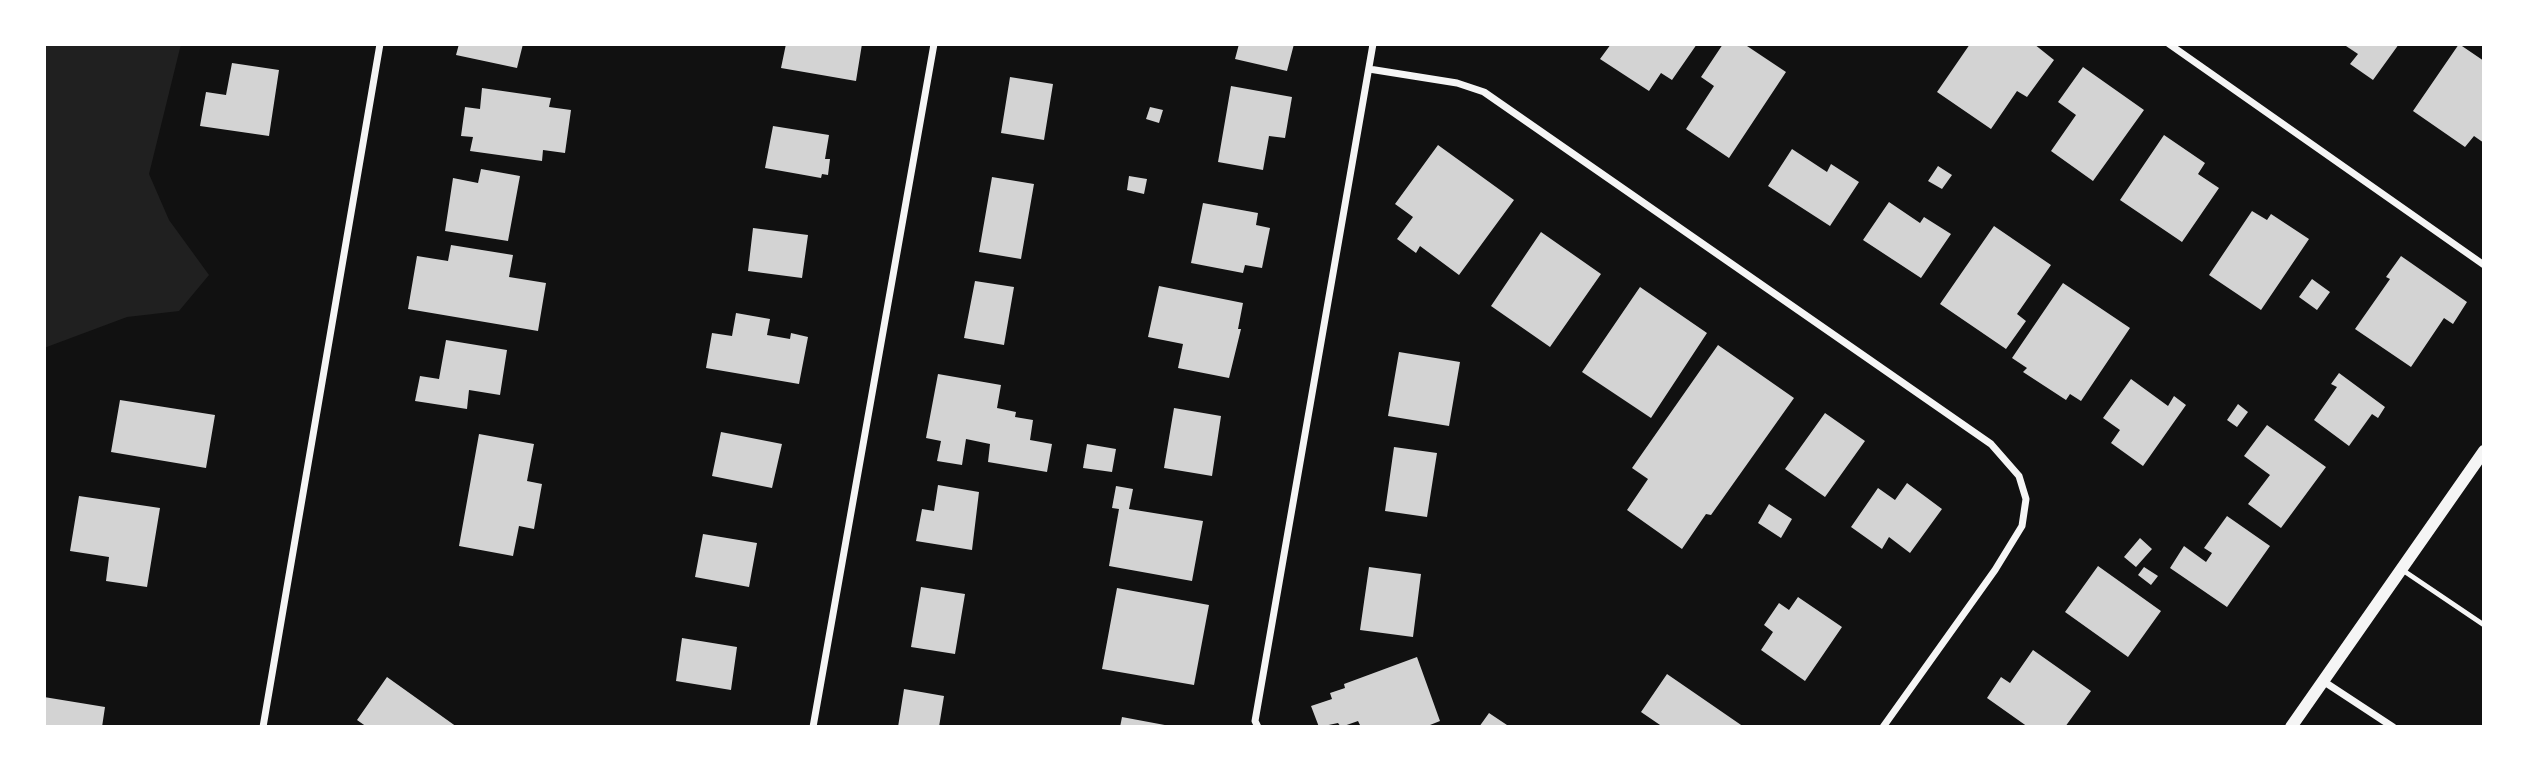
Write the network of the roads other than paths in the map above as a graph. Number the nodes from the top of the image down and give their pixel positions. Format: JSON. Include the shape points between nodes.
{"nodes":[{"id":1,"x":380,"y":44,"type":"edge"},
{"id":2,"x":934,"y":44,"type":"edge"},
{"id":3,"x":1373,"y":44,"type":"edge"},
{"id":4,"x":2169,"y":44,"type":"edge"},
{"id":5,"x":1369,"y":69,"type":"junction"},
{"id":6,"x":2484,"y":265,"type":"edge"},
{"id":7,"x":2484,"y":450,"type":"edge"},
{"id":8,"x":2401,"y":569,"type":"junction"},
{"id":9,"x":2484,"y":625,"type":"edge"},
{"id":10,"x":2323,"y":681,"type":"junction"},
{"id":11,"x":262,"y":727,"type":"edge"},
{"id":12,"x":813,"y":727,"type":"edge"},
{"id":13,"x":1258,"y":727,"type":"edge"},
{"id":14,"x":1883,"y":727,"type":"edge"},
{"id":15,"x":2291,"y":727,"type":"edge"},
{"id":16,"x":2393,"y":727,"type":"edge"}],
"edges":[{"from":1,"to":11,"type":"street"},
{"from":2,"to":12,"type":"street"},
{"from":3,"to":5,"type":"street"},
{"from":4,"to":6,"type":"street"},
{"from":5,"to":13,"type":"street","via":[[1255,721]]},
{"from":5,"to":14,"type":"street","via":[[1457,83],[1484,92],[1979,436],[2010,464],[2026,499],[2022,526]]},
{"from":7,"to":8,"type":"street"},
{"from":8,"to":9,"type":"lane"},
{"from":8,"to":10,"type":"street"},
{"from":10,"to":15,"type":"street"},
{"from":10,"to":16,"type":"street"}]}
